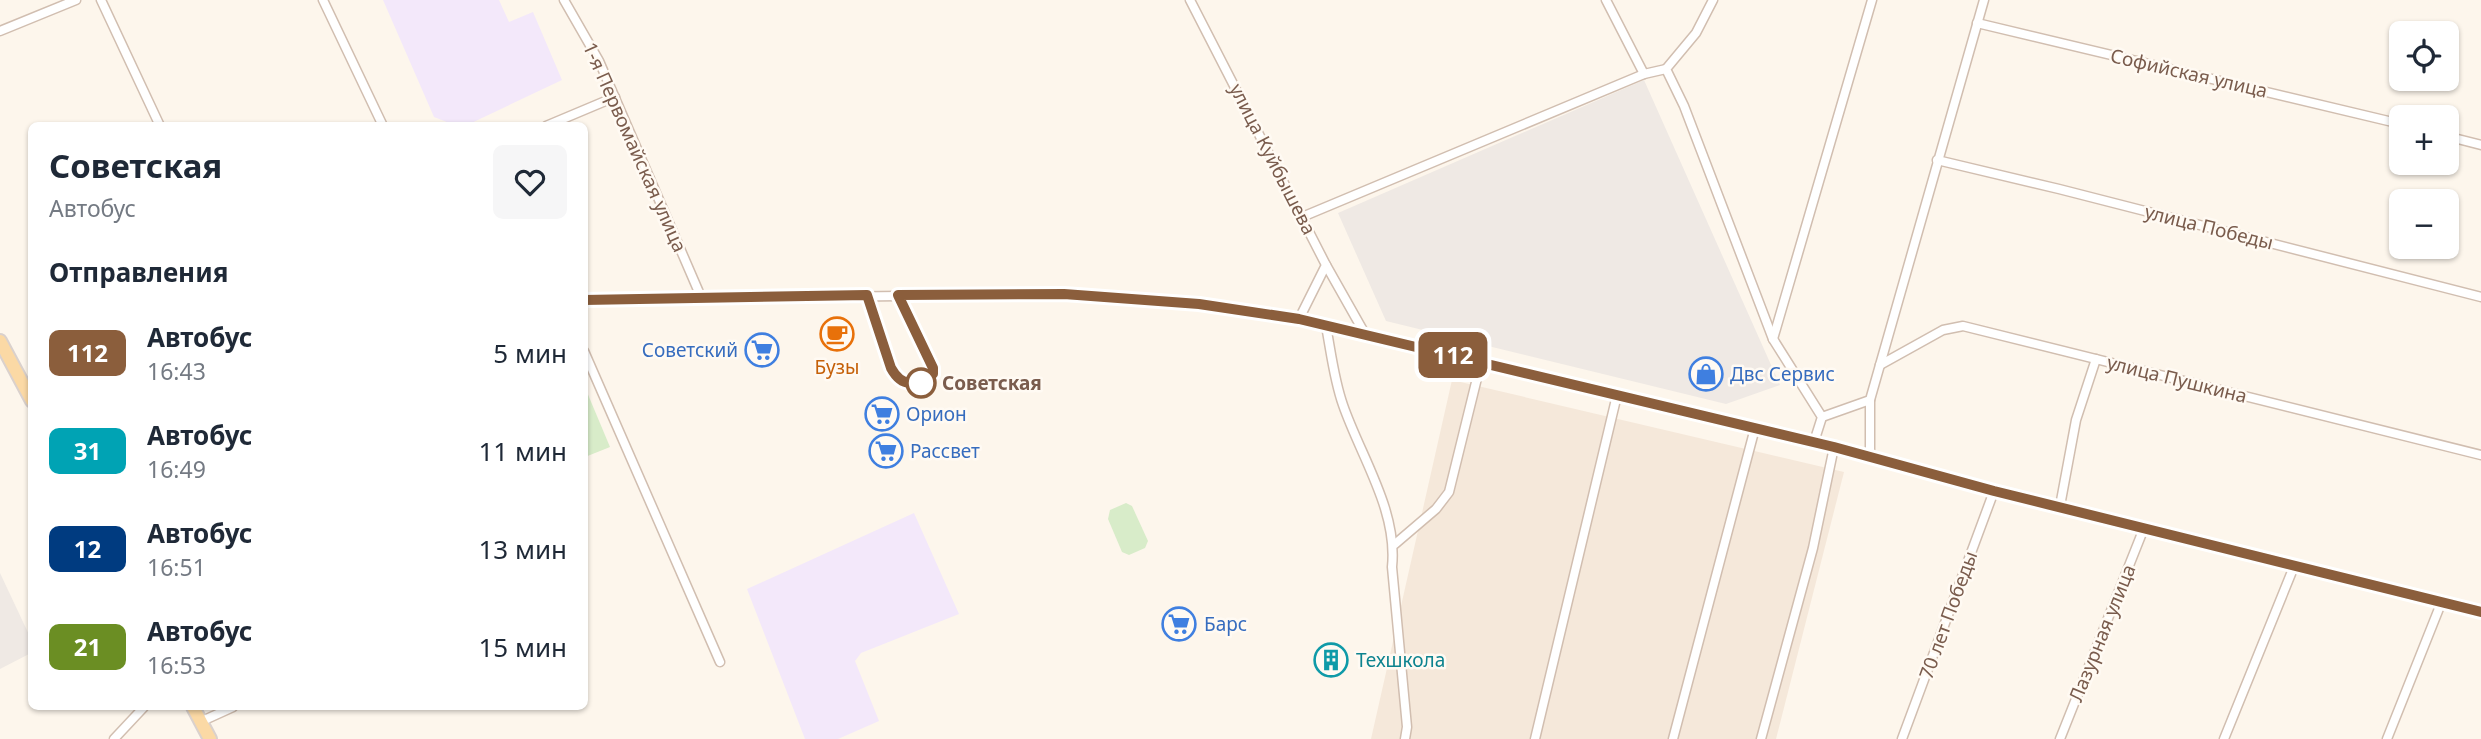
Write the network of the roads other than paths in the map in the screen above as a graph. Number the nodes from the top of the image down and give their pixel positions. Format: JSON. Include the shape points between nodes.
{"nodes":[{"id":1,"x":76,"y":0,"type":"edge"},
{"id":2,"x":101,"y":0,"type":"edge"},
{"id":3,"x":323,"y":0,"type":"edge"},
{"id":4,"x":575,"y":0,"type":"edge"},
{"id":5,"x":1191,"y":0,"type":"edge"},
{"id":6,"x":1606,"y":0,"type":"edge"},
{"id":7,"x":1713,"y":0,"type":"edge"},
{"id":8,"x":1872,"y":0,"type":"edge"},
{"id":9,"x":1984,"y":0,"type":"edge"},
{"id":10,"x":565,"y":2,"type":"edge"},
{"id":11,"x":1977,"y":23,"type":"junction"},
{"id":12,"x":0,"y":31,"type":"edge"},
{"id":13,"x":1665,"y":69,"type":"junction"},
{"id":14,"x":1644,"y":74,"type":"junction"},
{"id":15,"x":615,"y":97,"type":"junction"},
{"id":16,"x":2389,"y":121,"type":"edge"},
{"id":17,"x":158,"y":122,"type":"edge"},
{"id":18,"x":381,"y":122,"type":"edge"},
{"id":19,"x":556,"y":122,"type":"edge"},
{"id":20,"x":2459,"y":139,"type":"edge"},
{"id":21,"x":2481,"y":145,"type":"edge"},
{"id":22,"x":1937,"y":160,"type":"junction"},
{"id":23,"x":1302,"y":217,"type":"junction"},
{"id":24,"x":1326,"y":265,"type":"junction"},
{"id":25,"x":867,"y":295,"type":"junction"},
{"id":26,"x":898,"y":295,"type":"junction"},
{"id":27,"x":701,"y":297,"type":"junction"},
{"id":28,"x":2481,"y":297,"type":"edge"},
{"id":29,"x":588,"y":300,"type":"edge"},
{"id":30,"x":1299,"y":319,"type":"junction"},
{"id":31,"x":1326,"y":326,"type":"junction"},
{"id":32,"x":1365,"y":334,"type":"junction"},
{"id":33,"x":1773,"y":339,"type":"junction"},
{"id":34,"x":0,"y":341,"type":"edge"},
{"id":35,"x":2096,"y":359,"type":"junction"},
{"id":36,"x":588,"y":360,"type":"edge"},
{"id":37,"x":1482,"y":362,"type":"junction"},
{"id":38,"x":1880,"y":365,"type":"junction"},
{"id":39,"x":28,"y":394,"type":"edge"},
{"id":40,"x":1617,"y":395,"type":"junction"},
{"id":41,"x":1870,"y":400,"type":"junction"},
{"id":42,"x":1822,"y":417,"type":"junction"},
{"id":43,"x":1755,"y":428,"type":"junction"},
{"id":44,"x":1814,"y":442,"type":"junction"},
{"id":45,"x":1834,"y":447,"type":"junction"},
{"id":46,"x":2481,"y":455,"type":"edge"},
{"id":47,"x":1870,"y":457,"type":"junction"},
{"id":48,"x":1994,"y":491,"type":"junction"},
{"id":49,"x":2060,"y":506,"type":"junction"},
{"id":50,"x":2144,"y":528,"type":"junction"},
{"id":51,"x":1395,"y":544,"type":"junction"},
{"id":52,"x":2295,"y":564,"type":"junction"},
{"id":53,"x":2442,"y":601,"type":"junction"},
{"id":54,"x":2481,"y":612,"type":"edge"},
{"id":55,"x":720,"y":662,"type":"dead end"},
{"id":56,"x":142,"y":710,"type":"edge"},
{"id":57,"x":194,"y":710,"type":"edge"},
{"id":58,"x":226,"y":710,"type":"edge"},
{"id":59,"x":200,"y":722,"type":"junction"},
{"id":60,"x":114,"y":739,"type":"edge"},
{"id":61,"x":210,"y":739,"type":"edge"},
{"id":62,"x":1405,"y":739,"type":"edge"},
{"id":63,"x":1535,"y":739,"type":"edge"},
{"id":64,"x":1673,"y":739,"type":"edge"},
{"id":65,"x":1761,"y":739,"type":"edge"},
{"id":66,"x":1902,"y":739,"type":"edge"},
{"id":67,"x":2060,"y":739,"type":"edge"},
{"id":68,"x":2224,"y":739,"type":"edge"},
{"id":69,"x":2387,"y":739,"type":"edge"}],
"edges":[{"from":1,"to":12,"type":"street"},
{"from":2,"to":17,"type":"street"},
{"from":3,"to":18,"type":"street"},
{"from":4,"to":10,"type":"street"},
{"from":5,"to":23,"type":"street","name":"улица Куйбышева"},
{"from":6,"to":14,"type":"street"},
{"from":7,"to":13,"type":"street","via":[[1696,33]]},
{"from":8,"to":33,"type":"street"},
{"from":9,"to":11,"type":"street"},
{"from":10,"to":15,"type":"street","name":"1-я Первомайская улица"},
{"from":11,"to":16,"type":"street","name":"Софийская улица"},
{"from":11,"to":22,"type":"street"},
{"from":13,"to":14,"type":"street"},
{"from":13,"to":33,"type":"street","via":[[1684,106]]},
{"from":14,"to":23,"type":"street"},
{"from":15,"to":19,"type":"street"},
{"from":15,"to":27,"type":"street","name":"1-я Первомайская улица"},
{"from":20,"to":21,"type":"street"},
{"from":22,"to":28,"type":"street","name":"улица Победы"},
{"from":22,"to":38,"type":"street"},
{"from":23,"to":24,"type":"street","name":"улица Куйбышева"},
{"from":24,"to":30,"type":"street"},
{"from":24,"to":32,"type":"street","name":"улица Куйбышева"},
{"from":25,"to":26,"type":"street"},
{"from":25,"to":26,"type":"street","via":[[897,379],[921,383],[933,374],[932,361]]},
{"from":25,"to":27,"type":"street"},
{"from":26,"to":30,"type":"street","via":[[1064,294],[1199,304]]},
{"from":27,"to":29,"type":"street"},
{"from":30,"to":31,"type":"street"},
{"from":31,"to":32,"type":"street"},
{"from":31,"to":51,"type":"street","via":[[1341,401]]},
{"from":32,"to":37,"type":"street"},
{"from":33,"to":42,"type":"street"},
{"from":34,"to":39,"type":"main road"},
{"from":35,"to":38,"type":"street","name":"улица Пушкина","via":[[1963,326],[1942,330]]},
{"from":35,"to":46,"type":"street","name":"улица Пушкина"},
{"from":35,"to":49,"type":"street","via":[[2076,420]]},
{"from":36,"to":55,"type":"street"},
{"from":37,"to":40,"type":"street"},
{"from":37,"to":51,"type":"street","via":[[1449,492]]},
{"from":38,"to":41,"type":"street"},
{"from":40,"to":43,"type":"street"},
{"from":40,"to":63,"type":"street"},
{"from":41,"to":42,"type":"street"},
{"from":41,"to":47,"type":"street"},
{"from":42,"to":44,"type":"street"},
{"from":43,"to":44,"type":"street"},
{"from":43,"to":64,"type":"street"},
{"from":44,"to":45,"type":"street"},
{"from":45,"to":47,"type":"street"},
{"from":45,"to":65,"type":"street"},
{"from":47,"to":48,"type":"street"},
{"from":48,"to":49,"type":"street"},
{"from":48,"to":66,"type":"street","name":"70 лет Победы"},
{"from":49,"to":50,"type":"street"},
{"from":50,"to":52,"type":"street"},
{"from":50,"to":67,"type":"street","name":"Лазурная улица"},
{"from":51,"to":62,"type":"street","via":[[1392,567]]},
{"from":52,"to":53,"type":"street"},
{"from":52,"to":68,"type":"street"},
{"from":53,"to":54,"type":"street"},
{"from":53,"to":69,"type":"street"},
{"from":56,"to":60,"type":"street"},
{"from":57,"to":59,"type":"main road"},
{"from":58,"to":59,"type":"street"},
{"from":59,"to":61,"type":"main road"}]}
